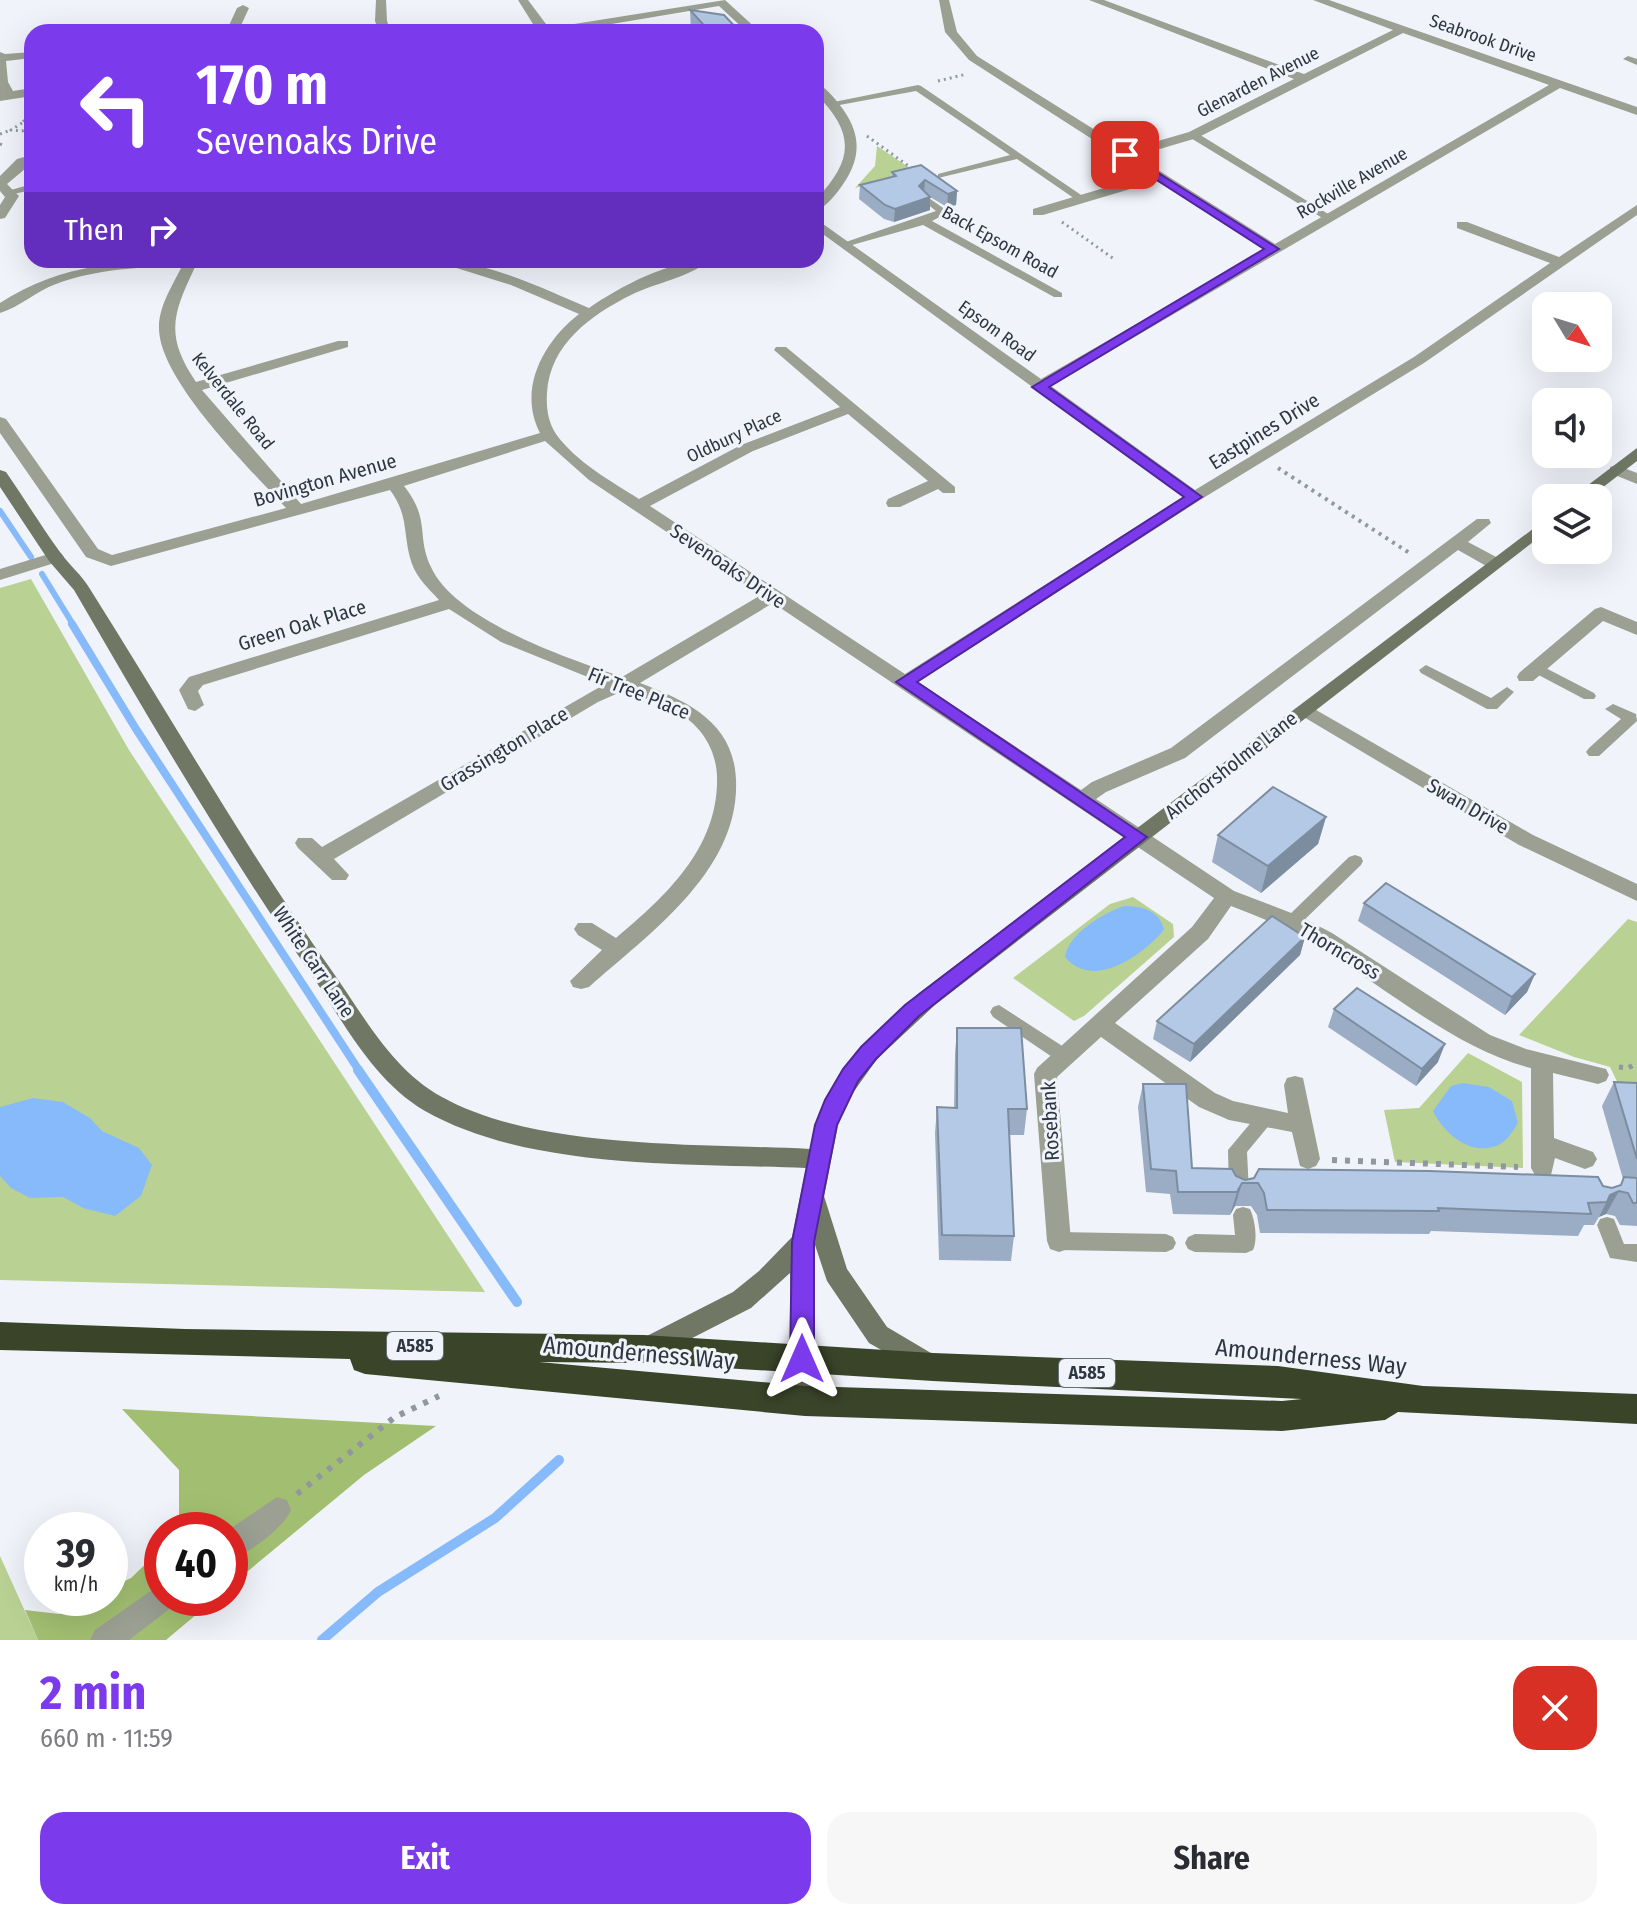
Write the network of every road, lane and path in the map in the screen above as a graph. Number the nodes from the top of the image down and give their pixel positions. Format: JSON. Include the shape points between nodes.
{"nodes":[{"id":1,"x":381,"y":0,"type":"edge"},
{"id":2,"x":523,"y":0,"type":"edge"},
{"id":3,"x":944,"y":0,"type":"edge"},
{"id":4,"x":1094,"y":0,"type":"edge"},
{"id":5,"x":1318,"y":0,"type":"edge"},
{"id":6,"x":720,"y":1,"type":"edge"},
{"id":7,"x":243,"y":8,"type":"dead end"},
{"id":8,"x":609,"y":21,"type":"junction"},
{"id":9,"x":236,"y":24,"type":"edge"},
{"id":10,"x":382,"y":24,"type":"edge"},
{"id":11,"x":539,"y":24,"type":"edge"},
{"id":12,"x":592,"y":24,"type":"edge"},
{"id":13,"x":612,"y":24,"type":"edge"},
{"id":14,"x":745,"y":24,"type":"edge"},
{"id":15,"x":1403,"y":29,"type":"junction"},
{"id":16,"x":24,"y":56,"type":"edge"},
{"id":17,"x":1,"y":57,"type":"edge"},
{"id":18,"x":987,"y":69,"type":"junction"},
{"id":19,"x":1305,"y":79,"type":"junction"},
{"id":20,"x":1559,"y":84,"type":"junction"},
{"id":21,"x":2,"y":86,"type":"edge"},
{"id":22,"x":918,"y":88,"type":"junction"},
{"id":23,"x":24,"y":90,"type":"edge"},
{"id":24,"x":824,"y":94,"type":"edge"},
{"id":25,"x":834,"y":103,"type":"junction"},
{"id":26,"x":1637,"y":111,"type":"edge"},
{"id":27,"x":24,"y":121,"type":"edge"},
{"id":28,"x":22,"y":123,"type":"joint"},
{"id":29,"x":849,"y":125,"type":"junction"},
{"id":30,"x":11,"y":130,"type":"junction"},
{"id":31,"x":24,"y":130,"type":"edge"},
{"id":32,"x":0,"y":134,"type":"edge"},
{"id":33,"x":1193,"y":135,"type":"junction"},
{"id":34,"x":1125,"y":155,"type":"junction"},
{"id":35,"x":1018,"y":156,"type":"junction"},
{"id":36,"x":24,"y":166,"type":"edge"},
{"id":37,"x":901,"y":176,"type":"edge"},
{"id":38,"x":942,"y":176,"type":"edge"},
{"id":39,"x":1158,"y":176,"type":"junction"},
{"id":40,"x":3,"y":183,"type":"edge"},
{"id":41,"x":24,"y":186,"type":"edge"},
{"id":42,"x":824,"y":198,"type":"edge"},
{"id":43,"x":926,"y":199,"type":"edge"},
{"id":44,"x":1082,"y":199,"type":"junction"},
{"id":45,"x":1637,"y":209,"type":"edge"},
{"id":46,"x":1041,"y":211,"type":"joint"},
{"id":47,"x":0,"y":215,"type":"edge"},
{"id":48,"x":1328,"y":217,"type":"junction"},
{"id":49,"x":924,"y":221,"type":"junction"},
{"id":50,"x":1462,"y":225,"type":"dead end"},
{"id":51,"x":824,"y":229,"type":"edge"},
{"id":52,"x":845,"y":244,"type":"junction"},
{"id":53,"x":1273,"y":249,"type":"junction"},
{"id":54,"x":1114,"y":259,"type":"dead end"},
{"id":55,"x":1560,"y":262,"type":"junction"},
{"id":56,"x":77,"y":268,"type":"edge"},
{"id":57,"x":188,"y":268,"type":"edge"},
{"id":58,"x":468,"y":268,"type":"edge"},
{"id":59,"x":682,"y":268,"type":"edge"},
{"id":60,"x":1058,"y":295,"type":"dead end"},
{"id":61,"x":0,"y":309,"type":"edge"},
{"id":62,"x":589,"y":313,"type":"junction"},
{"id":63,"x":343,"y":344,"type":"dead end"},
{"id":64,"x":781,"y":350,"type":"dead end"},
{"id":65,"x":315,"y":352,"type":"junction"},
{"id":66,"x":330,"y":367,"type":"dead end"},
{"id":67,"x":1369,"y":369,"type":"dead end"},
{"id":68,"x":1389,"y":378,"type":"junction"},
{"id":69,"x":1039,"y":387,"type":"junction"},
{"id":70,"x":192,"y":388,"type":"junction"},
{"id":71,"x":850,"y":408,"type":"junction"},
{"id":72,"x":1290,"y":415,"type":"dead end"},
{"id":73,"x":0,"y":422,"type":"edge"},
{"id":74,"x":1310,"y":425,"type":"junction"},
{"id":75,"x":549,"y":435,"type":"junction"},
{"id":76,"x":1637,"y":453,"type":"edge"},
{"id":77,"x":1260,"y":457,"type":"junction"},
{"id":78,"x":1616,"y":470,"type":"junction"},
{"id":79,"x":0,"y":475,"type":"edge"},
{"id":80,"x":1637,"y":479,"type":"edge"},
{"id":81,"x":394,"y":484,"type":"junction"},
{"id":82,"x":1598,"y":484,"type":"edge"},
{"id":83,"x":1194,"y":497,"type":"junction"},
{"id":84,"x":894,"y":504,"type":"dead end"},
{"id":85,"x":638,"y":506,"type":"junction"},
{"id":86,"x":298,"y":511,"type":"junction"},
{"id":87,"x":1483,"y":523,"type":"dead end"},
{"id":88,"x":1532,"y":534,"type":"edge"},
{"id":89,"x":1457,"y":543,"type":"junction"},
{"id":90,"x":55,"y":557,"type":"junction"},
{"id":91,"x":1494,"y":563,"type":"junction"},
{"id":92,"x":1428,"y":566,"type":"junction"},
{"id":93,"x":0,"y":575,"type":"edge"},
{"id":94,"x":772,"y":596,"type":"junction"},
{"id":95,"x":448,"y":603,"type":"junction"},
{"id":96,"x":1637,"y":629,"type":"edge"},
{"id":97,"x":1426,"y":670,"type":"dead end"},
{"id":98,"x":1531,"y":672,"type":"joint"},
{"id":99,"x":905,"y":682,"type":"junction"},
{"id":100,"x":627,"y":684,"type":"junction"},
{"id":101,"x":1507,"y":692,"type":"dead end"},
{"id":102,"x":1589,"y":696,"type":"dead end"},
{"id":103,"x":195,"y":705,"type":"dead end"},
{"id":104,"x":1304,"y":709,"type":"junction"},
{"id":105,"x":1613,"y":709,"type":"dead end"},
{"id":106,"x":1594,"y":752,"type":"dead end"},
{"id":107,"x":1083,"y":799,"type":"junction"},
{"id":108,"x":1138,"y":837,"type":"junction"},
{"id":109,"x":1355,"y":861,"type":"dead end"},
{"id":110,"x":339,"y":875,"type":"dead end"},
{"id":111,"x":1637,"y":893,"type":"edge"},
{"id":112,"x":1227,"y":896,"type":"junction"},
{"id":113,"x":1292,"y":922,"type":"junction"},
{"id":114,"x":585,"y":929,"type":"dead end"},
{"id":115,"x":617,"y":949,"type":"junction"},
{"id":116,"x":581,"y":981,"type":"dead end"},
{"id":117,"x":999,"y":1012,"type":"dead end"},
{"id":118,"x":1100,"y":1024,"type":"junction"},
{"id":119,"x":1064,"y":1056,"type":"junction"},
{"id":120,"x":1542,"y":1062,"type":"junction"},
{"id":121,"x":1598,"y":1075,"type":"dead end"},
{"id":122,"x":1295,"y":1085,"type":"dead end"},
{"id":123,"x":1266,"y":1118,"type":"junction"},
{"id":124,"x":1302,"y":1125,"type":"junction"},
{"id":125,"x":1543,"y":1156,"type":"junction"},
{"id":126,"x":819,"y":1159,"type":"junction"},
{"id":127,"x":1308,"y":1159,"type":"joint"},
{"id":128,"x":1587,"y":1165,"type":"dead end"},
{"id":129,"x":1239,"y":1192,"type":"edge"},
{"id":130,"x":813,"y":1196,"type":"junction"},
{"id":131,"x":1243,"y":1215,"type":"dead end"},
{"id":132,"x":1607,"y":1225,"type":"dead end"},
{"id":133,"x":1059,"y":1241,"type":"joint"},
{"id":134,"x":803,"y":1242,"type":"junction"},
{"id":135,"x":1166,"y":1243,"type":"dead end"},
{"id":136,"x":1195,"y":1243,"type":"dead end"},
{"id":137,"x":1637,"y":1253,"type":"edge"},
{"id":138,"x":0,"y":1336,"type":"edge"},
{"id":139,"x":185,"y":1343,"type":"junction"},
{"id":140,"x":644,"y":1349,"type":"junction"},
{"id":141,"x":802,"y":1359,"type":"junction"},
{"id":142,"x":933,"y":1367,"type":"junction"},
{"id":143,"x":445,"y":1393,"type":"dead end"},
{"id":144,"x":805,"y":1401,"type":"junction"},
{"id":145,"x":1423,"y":1401,"type":"junction"},
{"id":146,"x":1637,"y":1409,"type":"edge"},
{"id":147,"x":277,"y":1510,"type":"joint"},
{"id":148,"x":248,"y":1532,"type":"edge"},
{"id":149,"x":144,"y":1611,"type":"edge"},
{"id":150,"x":105,"y":1640,"type":"edge"}],
"edges":[{"from":1,"to":10,"type":"street"},
{"from":2,"to":11,"type":"street"},
{"from":3,"to":18,"type":"street","via":[[951,34]]},
{"from":4,"to":19,"type":"street"},
{"from":5,"to":15,"type":"street","name":"Seabrook Drive"},
{"from":6,"to":8,"type":"street"},
{"from":6,"to":14,"type":"street"},
{"from":7,"to":9,"type":"street"},
{"from":8,"to":12,"type":"street"},
{"from":8,"to":13,"type":"street"},
{"from":15,"to":19,"type":"street","name":"Glenarden Avenue"},
{"from":15,"to":20,"type":"street","name":"Seabrook Drive"},
{"from":16,"to":17,"type":"street"},
{"from":17,"to":21,"type":"street"},
{"from":18,"to":22,"type":"path"},
{"from":18,"to":34,"type":"street"},
{"from":19,"to":33,"type":"street","name":"Glenarden Avenue"},
{"from":20,"to":26,"type":"street","name":"Seabrook Drive"},
{"from":20,"to":48,"type":"street","name":"Rockville Avenue"},
{"from":21,"to":23,"type":"street"},
{"from":22,"to":25,"type":"lane"},
{"from":22,"to":35,"type":"lane"},
{"from":24,"to":25,"type":"street"},
{"from":25,"to":29,"type":"street"},
{"from":27,"to":28,"type":"path"},
{"from":28,"to":30,"type":"path"},
{"from":29,"to":37,"type":"path","via":[[916,172]]},
{"from":29,"to":42,"type":"street","via":[[853,150],[846,174]]},
{"from":30,"to":31,"type":"path"},
{"from":30,"to":32,"type":"path"},
{"from":33,"to":34,"type":"street","name":"Glenarden Avenue"},
{"from":33,"to":48,"type":"lane"},
{"from":34,"to":39,"type":"street"},
{"from":35,"to":38,"type":"lane"},
{"from":35,"to":44,"type":"lane"},
{"from":36,"to":40,"type":"street"},
{"from":39,"to":44,"type":"street"},
{"from":39,"to":53,"type":"street"},
{"from":40,"to":41,"type":"lane"},
{"from":40,"to":47,"type":"street","via":[[12,196]]},
{"from":43,"to":49,"type":"lane","name":"Back Epsom Road","via":[[944,212]]},
{"from":44,"to":46,"type":"street"},
{"from":45,"to":55,"type":"street","name":"Eastpines Drive"},
{"from":46,"to":54,"type":"path"},
{"from":48,"to":53,"type":"street","name":"Rockville Avenue"},
{"from":49,"to":52,"type":"lane","name":"Back Epsom Road"},
{"from":49,"to":60,"type":"lane","name":"Back Epsom Road"},
{"from":50,"to":55,"type":"street"},
{"from":51,"to":52,"type":"street","name":"Epsom Road"},
{"from":52,"to":69,"type":"street","name":"Epsom Road"},
{"from":53,"to":69,"type":"street","name":"Rockville Avenue"},
{"from":55,"to":68,"type":"street","name":"Eastpines Drive"},
{"from":56,"to":61,"type":"street"},
{"from":57,"to":70,"type":"street","name":"Kelverdale Road","via":[[170,306],[166,330],[170,351]]},
{"from":58,"to":62,"type":"street"},
{"from":59,"to":62,"type":"street","name":"Sevenoaks Drive"},
{"from":62,"to":75,"type":"street","name":"Sevenoaks Drive","via":[[555,346],[541,374],[538,403]]},
{"from":63,"to":65,"type":"street"},
{"from":64,"to":71,"type":"street"},
{"from":65,"to":66,"type":"street"},
{"from":65,"to":70,"type":"street"},
{"from":67,"to":68,"type":"street"},
{"from":68,"to":74,"type":"street","name":"Eastpines Drive"},
{"from":69,"to":83,"type":"street","name":"Epsom Road"},
{"from":70,"to":86,"type":"street","name":"Kelverdale Road"},
{"from":71,"to":84,"type":"street","via":[[944,486]]},
{"from":71,"to":85,"type":"street","name":"Oldbury Place","via":[[747,448]]},
{"from":72,"to":74,"type":"street"},
{"from":73,"to":86,"type":"street","name":"Bovington Avenue","via":[[92,553],[111,561]]},
{"from":74,"to":77,"type":"street","name":"Eastpines Drive"},
{"from":75,"to":81,"type":"street","name":"Bovington Avenue"},
{"from":75,"to":85,"type":"street","name":"Sevenoaks Drive","via":[[575,462]]},
{"from":76,"to":78,"type":"street"},
{"from":77,"to":83,"type":"street","name":"Eastpines Drive"},
{"from":77,"to":92,"type":"path"},
{"from":78,"to":80,"type":"street"},
{"from":78,"to":82,"type":"street"},
{"from":79,"to":90,"type":"street","name":"White Carr Lane"},
{"from":81,"to":86,"type":"street","name":"Bovington Avenue"},
{"from":81,"to":95,"type":"street","name":"Fir Tree Place","via":[[411,507],[424,572]]},
{"from":83,"to":99,"type":"street","name":"Eastpines Drive"},
{"from":85,"to":94,"type":"street","name":"Sevenoaks Drive"},
{"from":87,"to":89,"type":"street","name":"Anchorsholme Lane"},
{"from":88,"to":91,"type":"street","name":"Anchorsholme Lane"},
{"from":89,"to":91,"type":"street"},
{"from":89,"to":92,"type":"street","name":"Anchorsholme Lane"},
{"from":90,"to":93,"type":"street"},
{"from":90,"to":126,"type":"street","name":"White Carr Lane","via":[[81,588],[280,913],[382,1060],[407,1087],[484,1126],[554,1142]]},
{"from":91,"to":104,"type":"street","name":"Anchorsholme Lane"},
{"from":92,"to":107,"type":"street","name":"Anchorsholme Lane","via":[[1178,753]]},
{"from":94,"to":99,"type":"street","name":"Sevenoaks Drive"},
{"from":94,"to":100,"type":"street","name":"Grassington Place"},
{"from":95,"to":100,"type":"street","name":"Fir Tree Place","via":[[538,652]]},
{"from":95,"to":103,"type":"street","name":"Green Oak Place","via":[[196,681],[188,690]]},
{"from":96,"to":98,"type":"street","via":[[1601,613]]},
{"from":97,"to":101,"type":"lane","via":[[1492,705]]},
{"from":98,"to":102,"type":"lane"},
{"from":99,"to":107,"type":"street","name":"Sevenoaks Drive"},
{"from":100,"to":110,"type":"street","name":"Grassington Place","via":[[591,698],[313,850]]},
{"from":100,"to":115,"type":"street","name":"Fir Tree Place","via":[[681,706],[713,733],[723,752],[728,802],[720,829],[693,875]]},
{"from":104,"to":108,"type":"street","name":"Anchorsholme Lane"},
{"from":104,"to":111,"type":"street","name":"Swan Drive","via":[[1526,840]]},
{"from":105,"to":106,"type":"lane","via":[[1631,718]]},
{"from":107,"to":108,"type":"street","name":"Sevenoaks Drive"},
{"from":108,"to":112,"type":"street","name":"Thorncross"},
{"from":108,"to":126,"type":"street","name":"Anchorsholme Lane","via":[[898,1023],[835,1100]]},
{"from":109,"to":113,"type":"lane"},
{"from":112,"to":113,"type":"street","name":"Thorncross"},
{"from":112,"to":118,"type":"street","name":"Rosebank","via":[[1200,933]]},
{"from":113,"to":120,"type":"street","name":"Thorncross","via":[[1482,1041]]},
{"from":114,"to":115,"type":"street"},
{"from":115,"to":116,"type":"street","name":"Fir Tree Place"},
{"from":117,"to":119,"type":"lane"},
{"from":118,"to":119,"type":"street","name":"Rosebank"},
{"from":118,"to":123,"type":"street","via":[[1207,1100]]},
{"from":119,"to":133,"type":"street","name":"Rosebank","via":[[1045,1074]]},
{"from":120,"to":121,"type":"street","name":"Thorncross"},
{"from":120,"to":125,"type":"street"},
{"from":122,"to":124,"type":"street"},
{"from":123,"to":124,"type":"street"},
{"from":123,"to":129,"type":"lane","via":[[1237,1150]]},
{"from":124,"to":127,"type":"street"},
{"from":125,"to":127,"type":"path","via":[[1407,1163]]},
{"from":125,"to":128,"type":"street"},
{"from":126,"to":130,"type":"street","name":"Anchorsholme Lane"},
{"from":130,"to":134,"type":"street","name":"Anchorsholme Lane"},
{"from":130,"to":142,"type":"street","name":"Anchorsholme Lane","via":[[836,1273],[878,1335]]},
{"from":131,"to":136,"type":"lane","via":[[1246,1244]]},
{"from":132,"to":137,"type":"lane","via":[[1617,1252]]},
{"from":133,"to":135,"type":"lane"},
{"from":134,"to":140,"type":"street","via":[[742,1300]]},
{"from":134,"to":141,"type":"street","name":"Anchorsholme Lane"},
{"from":138,"to":139,"type":"highway","name":"Amounderness Way","number":"A585"},
{"from":139,"to":140,"type":"highway","name":"Amounderness Way","number":"A585"},
{"from":139,"to":144,"type":"highway","name":"Amounderness Way","number":"A585"},
{"from":140,"to":141,"type":"highway","name":"Amounderness Way","number":"A585"},
{"from":141,"to":142,"type":"highway","name":"Amounderness Way","number":"A585"},
{"from":141,"to":144,"type":"street","name":"Anchorsholme Lane"},
{"from":142,"to":145,"type":"highway","name":"Amounderness Way","number":"A585","via":[[1278,1381]]},
{"from":143,"to":147,"type":"path","via":[[395,1417]]},
{"from":144,"to":145,"type":"highway","name":"Amounderness Way","number":"A585","via":[[1282,1416]]},
{"from":145,"to":146,"type":"highway","name":"Amounderness Way","number":"A585"},
{"from":147,"to":148,"type":"street"},
{"from":149,"to":150,"type":"street"}]}
